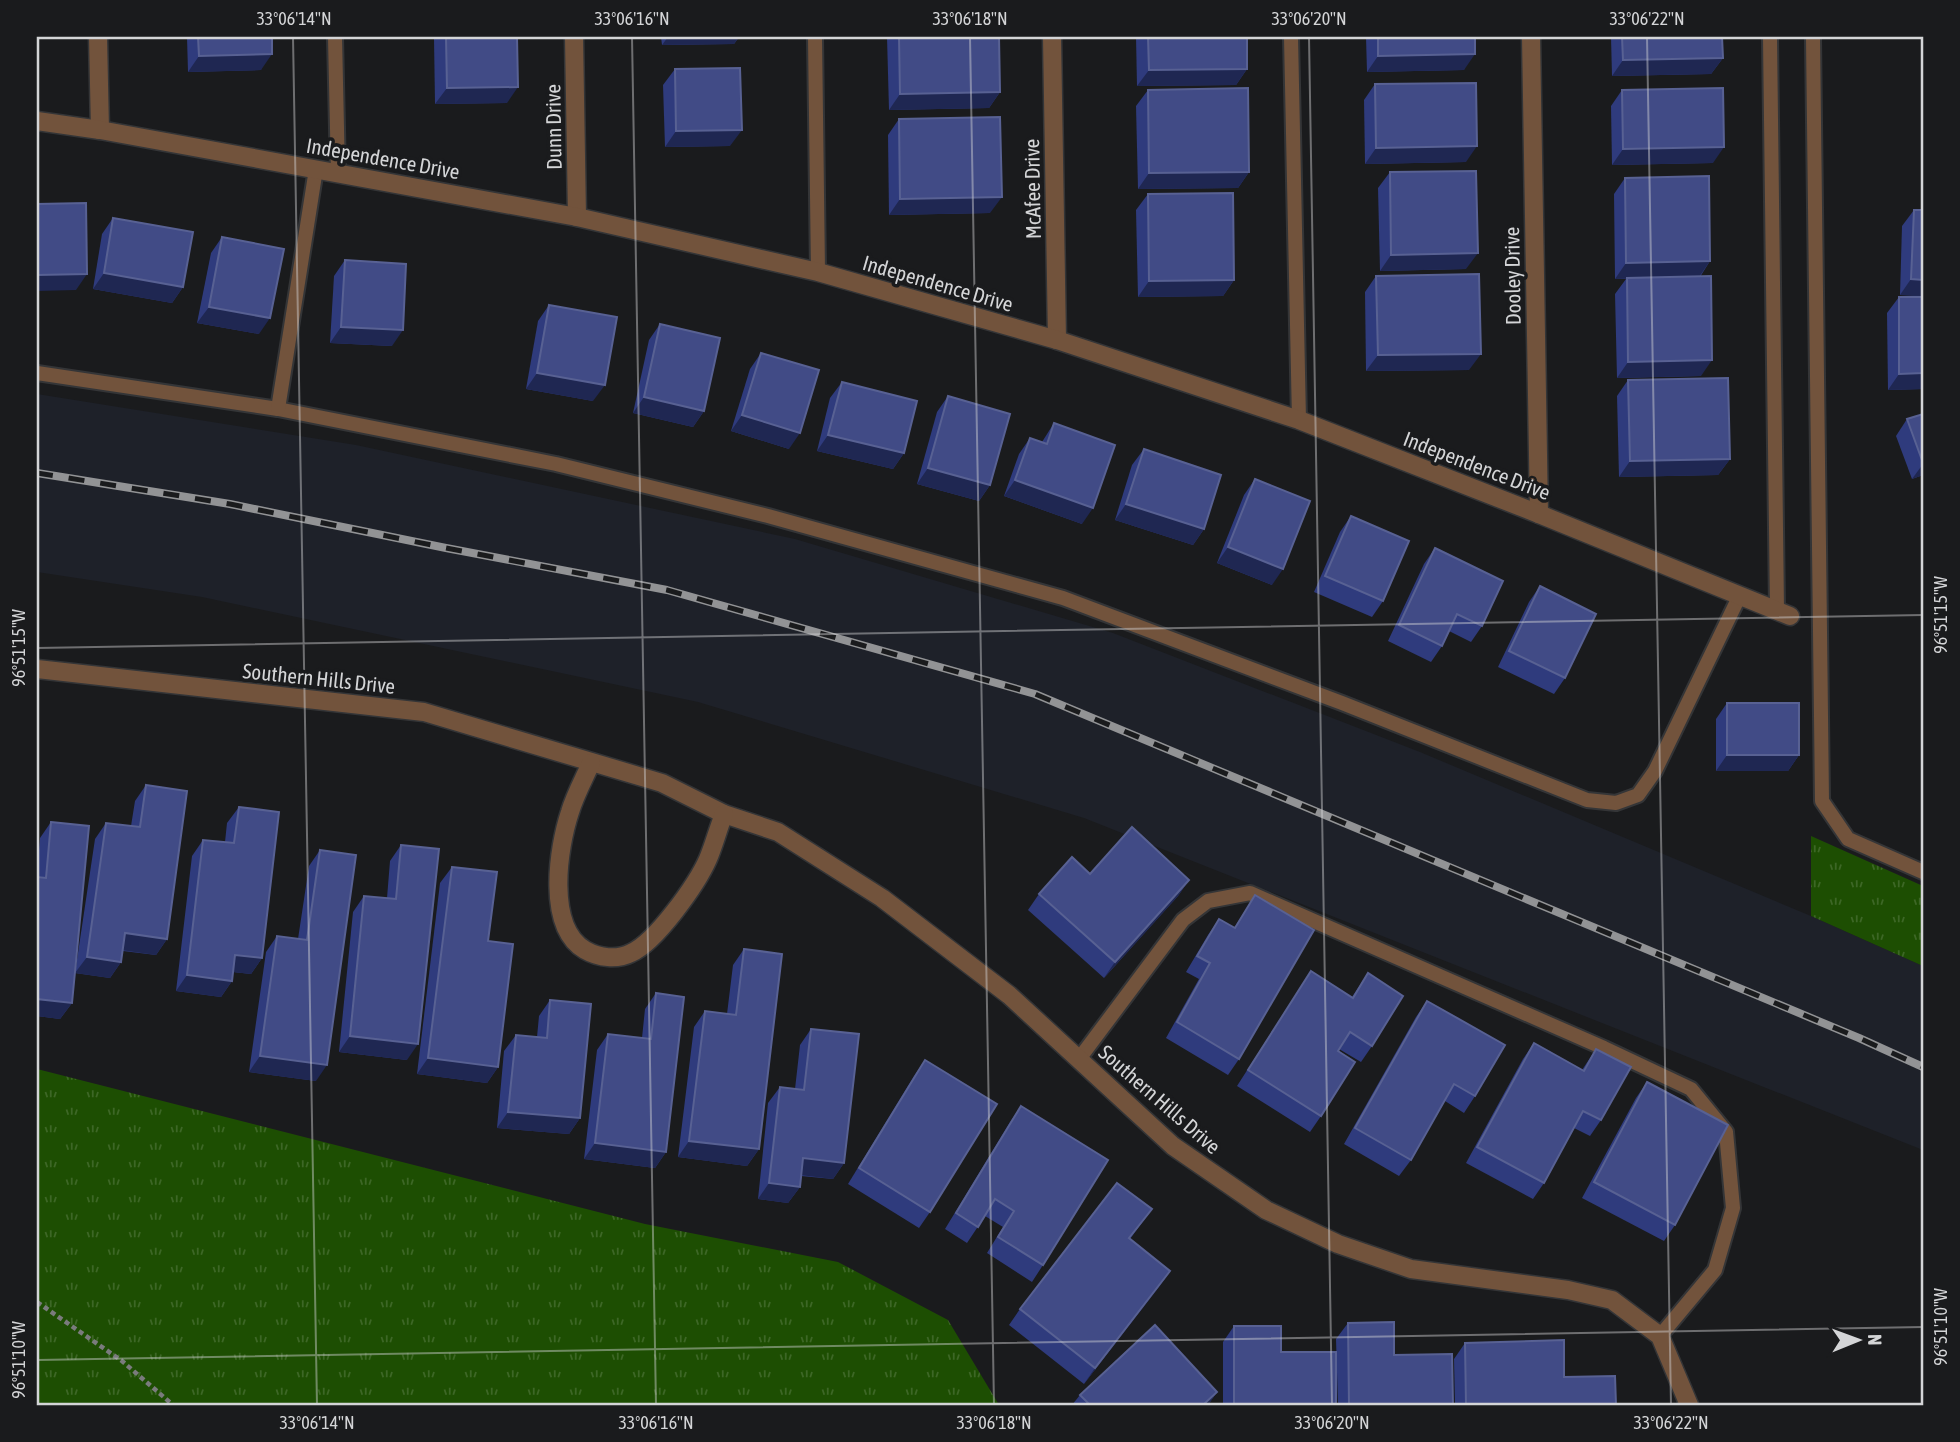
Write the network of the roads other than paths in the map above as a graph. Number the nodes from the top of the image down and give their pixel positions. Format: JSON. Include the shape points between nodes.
{"nodes":[{"id":1,"x":98,"y":37,"type":"edge"},
{"id":2,"x":335,"y":37,"type":"edge"},
{"id":3,"x":574,"y":37,"type":"edge"},
{"id":4,"x":815,"y":37,"type":"edge"},
{"id":5,"x":1052,"y":37,"type":"edge"},
{"id":6,"x":1291,"y":37,"type":"edge"},
{"id":7,"x":1531,"y":37,"type":"edge"},
{"id":8,"x":1770,"y":37,"type":"edge"},
{"id":9,"x":1813,"y":37,"type":"edge"},
{"id":10,"x":37,"y":121,"type":"edge"},
{"id":11,"x":100,"y":130,"type":"junction"},
{"id":12,"x":316,"y":169,"type":"junction"},
{"id":13,"x":338,"y":174,"type":"junction"},
{"id":14,"x":577,"y":217,"type":"junction"},
{"id":15,"x":818,"y":272,"type":"junction"},
{"id":16,"x":1057,"y":340,"type":"junction"},
{"id":17,"x":37,"y":373,"type":"edge"},
{"id":18,"x":278,"y":410,"type":"junction"},
{"id":19,"x":1299,"y":420,"type":"junction"},
{"id":20,"x":1539,"y":514,"type":"junction"},
{"id":21,"x":1740,"y":595,"type":"junction"},
{"id":22,"x":1784,"y":613,"type":"joint"},
{"id":23,"x":37,"y":669,"type":"edge"},
{"id":24,"x":591,"y":763,"type":"junction"},
{"id":25,"x":724,"y":814,"type":"junction"},
{"id":26,"x":1923,"y":872,"type":"edge"},
{"id":27,"x":1079,"y":1059,"type":"junction"},
{"id":28,"x":1660,"y":1336,"type":"junction"},
{"id":29,"x":1689,"y":1405,"type":"edge"}],
"edges":[{"from":1,"to":11,"type":"street"},
{"from":2,"to":13,"type":"lane"},
{"from":3,"to":14,"type":"street","name":"Dunn Drive"},
{"from":4,"to":15,"type":"lane"},
{"from":5,"to":16,"type":"street","name":"McAfee Drive"},
{"from":6,"to":19,"type":"lane"},
{"from":7,"to":20,"type":"street","name":"Dooley Drive"},
{"from":8,"to":22,"type":"lane"},
{"from":9,"to":26,"type":"lane","via":[[1822,801],[1848,839]]},
{"from":10,"to":11,"type":"street","name":"Independence Drive"},
{"from":11,"to":12,"type":"street","name":"Independence Drive"},
{"from":12,"to":13,"type":"street","name":"Independence Drive"},
{"from":12,"to":18,"type":"lane"},
{"from":13,"to":14,"type":"street","name":"Independence Drive"},
{"from":14,"to":15,"type":"street","name":"Independence Drive"},
{"from":15,"to":16,"type":"street","name":"Independence Drive"},
{"from":16,"to":19,"type":"street","name":"Independence Drive"},
{"from":17,"to":18,"type":"lane"},
{"from":18,"to":21,"type":"lane","via":[[569,467],[768,516],[1063,598],[1587,800],[1616,803],[1637,795],[1655,771]]},
{"from":19,"to":20,"type":"street","name":"Independence Drive"},
{"from":20,"to":21,"type":"street","name":"Independence Drive"},
{"from":21,"to":22,"type":"street","name":"Independence Drive"},
{"from":23,"to":24,"type":"street","name":"Southern Hills Drive","via":[[424,712]]},
{"from":24,"to":25,"type":"street","name":"Southern Hills Drive","via":[[662,783]]},
{"from":24,"to":25,"type":"street","via":[[570,812],[559,879],[562,922],[576,943],[590,953],[624,956],[646,943],[676,909],[707,861]]},
{"from":25,"to":27,"type":"street","name":"Southern Hills Drive","via":[[778,832],[882,898],[1009,995]]},
{"from":27,"to":28,"type":"street","name":"Southern Hills Drive","via":[[1174,1146],[1266,1210],[1338,1244],[1411,1269],[1612,1300]]},
{"from":27,"to":28,"type":"lane","via":[[1183,920],[1208,901],[1250,893],[1691,1088],[1726,1132],[1733,1208],[1715,1270]]},
{"from":28,"to":29,"type":"street","name":"Southern Hills Drive"}]}
